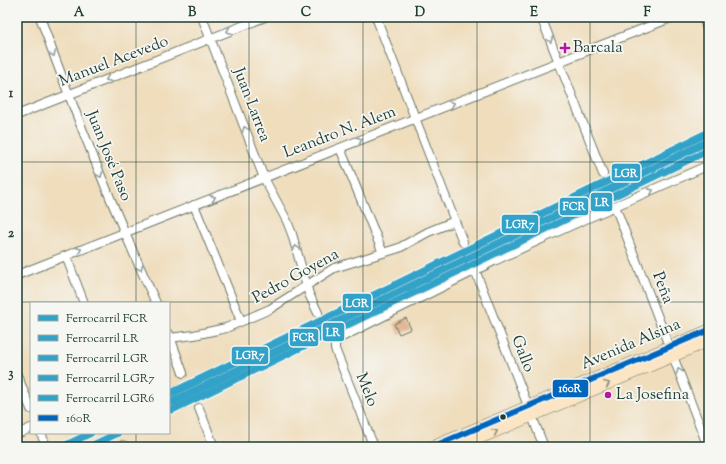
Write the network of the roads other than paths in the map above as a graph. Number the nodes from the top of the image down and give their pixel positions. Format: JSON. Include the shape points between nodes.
{"nodes":[{"id":1,"x":40,"y":17,"type":"edge"},
{"id":2,"x":202,"y":17,"type":"edge"},
{"id":3,"x":265,"y":17,"type":"edge"},
{"id":4,"x":376,"y":17,"type":"edge"},
{"id":5,"x":541,"y":17,"type":"edge"},
{"id":6,"x":673,"y":17,"type":"edge"},
{"id":7,"x":702,"y":17,"type":"edge"},
{"id":8,"x":709,"y":34,"type":"edge"},
{"id":9,"x":211,"y":39,"type":"junction"},
{"id":10,"x":558,"y":62,"type":"junction"},
{"id":11,"x":68,"y":95,"type":"junction"},
{"id":12,"x":17,"y":115,"type":"edge"},
{"id":13,"x":415,"y":118,"type":"junction"},
{"id":14,"x":340,"y":148,"type":"junction"},
{"id":15,"x":709,"y":165,"type":"edge"},
{"id":16,"x":603,"y":174,"type":"dead end"},
{"id":17,"x":264,"y":178,"type":"junction"},
{"id":18,"x":194,"y":205,"type":"junction"},
{"id":19,"x":615,"y":206,"type":"junction"},
{"id":20,"x":455,"y":221,"type":"junction"},
{"id":21,"x":124,"y":233,"type":"junction"},
{"id":22,"x":463,"y":242,"type":"dead end"},
{"id":23,"x":383,"y":253,"type":"junction"},
{"id":24,"x":66,"y":256,"type":"junction"},
{"id":25,"x":475,"y":270,"type":"junction"},
{"id":26,"x":17,"y":275,"type":"edge"},
{"id":27,"x":306,"y":286,"type":"junction"},
{"id":28,"x":84,"y":302,"type":"edge"},
{"id":29,"x":156,"y":302,"type":"edge"},
{"id":30,"x":318,"y":313,"type":"dead end"},
{"id":31,"x":240,"y":322,"type":"junction"},
{"id":32,"x":709,"y":330,"type":"edge"},
{"id":33,"x":170,"y":337,"type":"edge"},
{"id":34,"x":709,"y":341,"type":"edge"},
{"id":35,"x":671,"y":351,"type":"junction"},
{"id":36,"x":183,"y":373,"type":"dead end"},
{"id":37,"x":17,"y":374,"type":"edge"},
{"id":38,"x":30,"y":406,"type":"edge"},
{"id":39,"x":199,"y":408,"type":"dead end"},
{"id":40,"x":530,"y":411,"type":"junction"},
{"id":41,"x":30,"y":428,"type":"edge"},
{"id":42,"x":17,"y":434,"type":"edge"},
{"id":43,"x":214,"y":447,"type":"edge"},
{"id":44,"x":374,"y":447,"type":"edge"},
{"id":45,"x":432,"y":447,"type":"edge"},
{"id":46,"x":459,"y":447,"type":"edge"},
{"id":47,"x":544,"y":447,"type":"edge"},
{"id":48,"x":708,"y":447,"type":"edge"}],
"edges":[{"from":1,"to":11,"type":"street","name":"Juan José Paso","one_way":true},
{"from":2,"to":9,"type":"street","name":"Juan Larrea"},
{"from":3,"to":9,"type":"street","name":"Manuel Acevedo","one_way":true},
{"from":4,"to":13,"type":"street"},
{"from":5,"to":10,"type":"street","one_way":true},
{"from":6,"to":10,"type":"street","name":"Leandro N. Alem"},
{"from":7,"to":8,"type":"street"},
{"from":9,"to":11,"type":"street","name":"Manuel Acevedo","one_way":true},
{"from":17,"to":9,"type":"street","name":"Juan Larrea","one_way":true},
{"from":13,"to":10,"type":"street","name":"Leandro N. Alem","one_way":true},
{"from":10,"to":16,"type":"street"},
{"from":11,"to":12,"type":"street","name":"Manuel Acevedo"},
{"from":11,"to":21,"type":"street","name":"Juan José Paso","one_way":true},
{"from":14,"to":13,"type":"street","name":"Leandro N. Alem","one_way":true},
{"from":13,"to":20,"type":"street"},
{"from":14,"to":17,"type":"street","name":"Leandro N. Alem"},
{"from":14,"to":23,"type":"street"},
{"from":19,"to":15,"type":"street","one_way":true},
{"from":18,"to":17,"type":"street","name":"Leandro N. Alem","one_way":true},
{"from":27,"to":17,"type":"street","name":"Juan Larrea","one_way":true,"via":[[287,221]]},
{"from":18,"to":21,"type":"street","name":"Leandro N. Alem"},
{"from":18,"to":31,"type":"street"},
{"from":19,"to":25,"type":"street"},
{"from":19,"to":35,"type":"street","name":"Peña"},
{"from":20,"to":22,"type":"street"},
{"from":20,"to":23,"type":"street","name":"Pedro Goyena"},
{"from":24,"to":21,"type":"street","name":"Leandro N. Alem","one_way":true},
{"from":21,"to":29,"type":"street","name":"Juan José Paso","one_way":true},
{"from":23,"to":27,"type":"street","name":"Pedro Goyena","via":[[334,268]]},
{"from":24,"to":26,"type":"street","name":"Leandro N. Alem"},
{"from":24,"to":28,"type":"street"},
{"from":25,"to":40,"type":"street","name":"Gallo"},
{"from":25,"to":44,"type":"street","name":"Melo","via":[[336,342],[335,349]]},
{"from":27,"to":30,"type":"street","name":"Juan Larrea"},
{"from":27,"to":31,"type":"street","name":"Pedro Goyena","via":[[270,309]]},
{"from":31,"to":33,"type":"street","name":"Pedro Goyena","via":[[208,332]]},
{"from":32,"to":35,"type":"main road","name":"Avenida Alsina"},
{"from":33,"to":36,"type":"street"},
{"from":34,"to":35,"type":"main road","name":"Avenida Alsina"},
{"from":35,"to":40,"type":"main road","name":"Avenida Alsina"},
{"from":48,"to":35,"type":"street","name":"Peña","one_way":true},
{"from":37,"to":38,"type":"street"},
{"from":39,"to":43,"type":"street"},
{"from":40,"to":45,"type":"main road","name":"Avenida Alsina"},
{"from":46,"to":40,"type":"main road","name":"Avenida Alsina","one_way":true},
{"from":40,"to":47,"type":"street","name":"Gallo"},
{"from":41,"to":42,"type":"street"}]}
